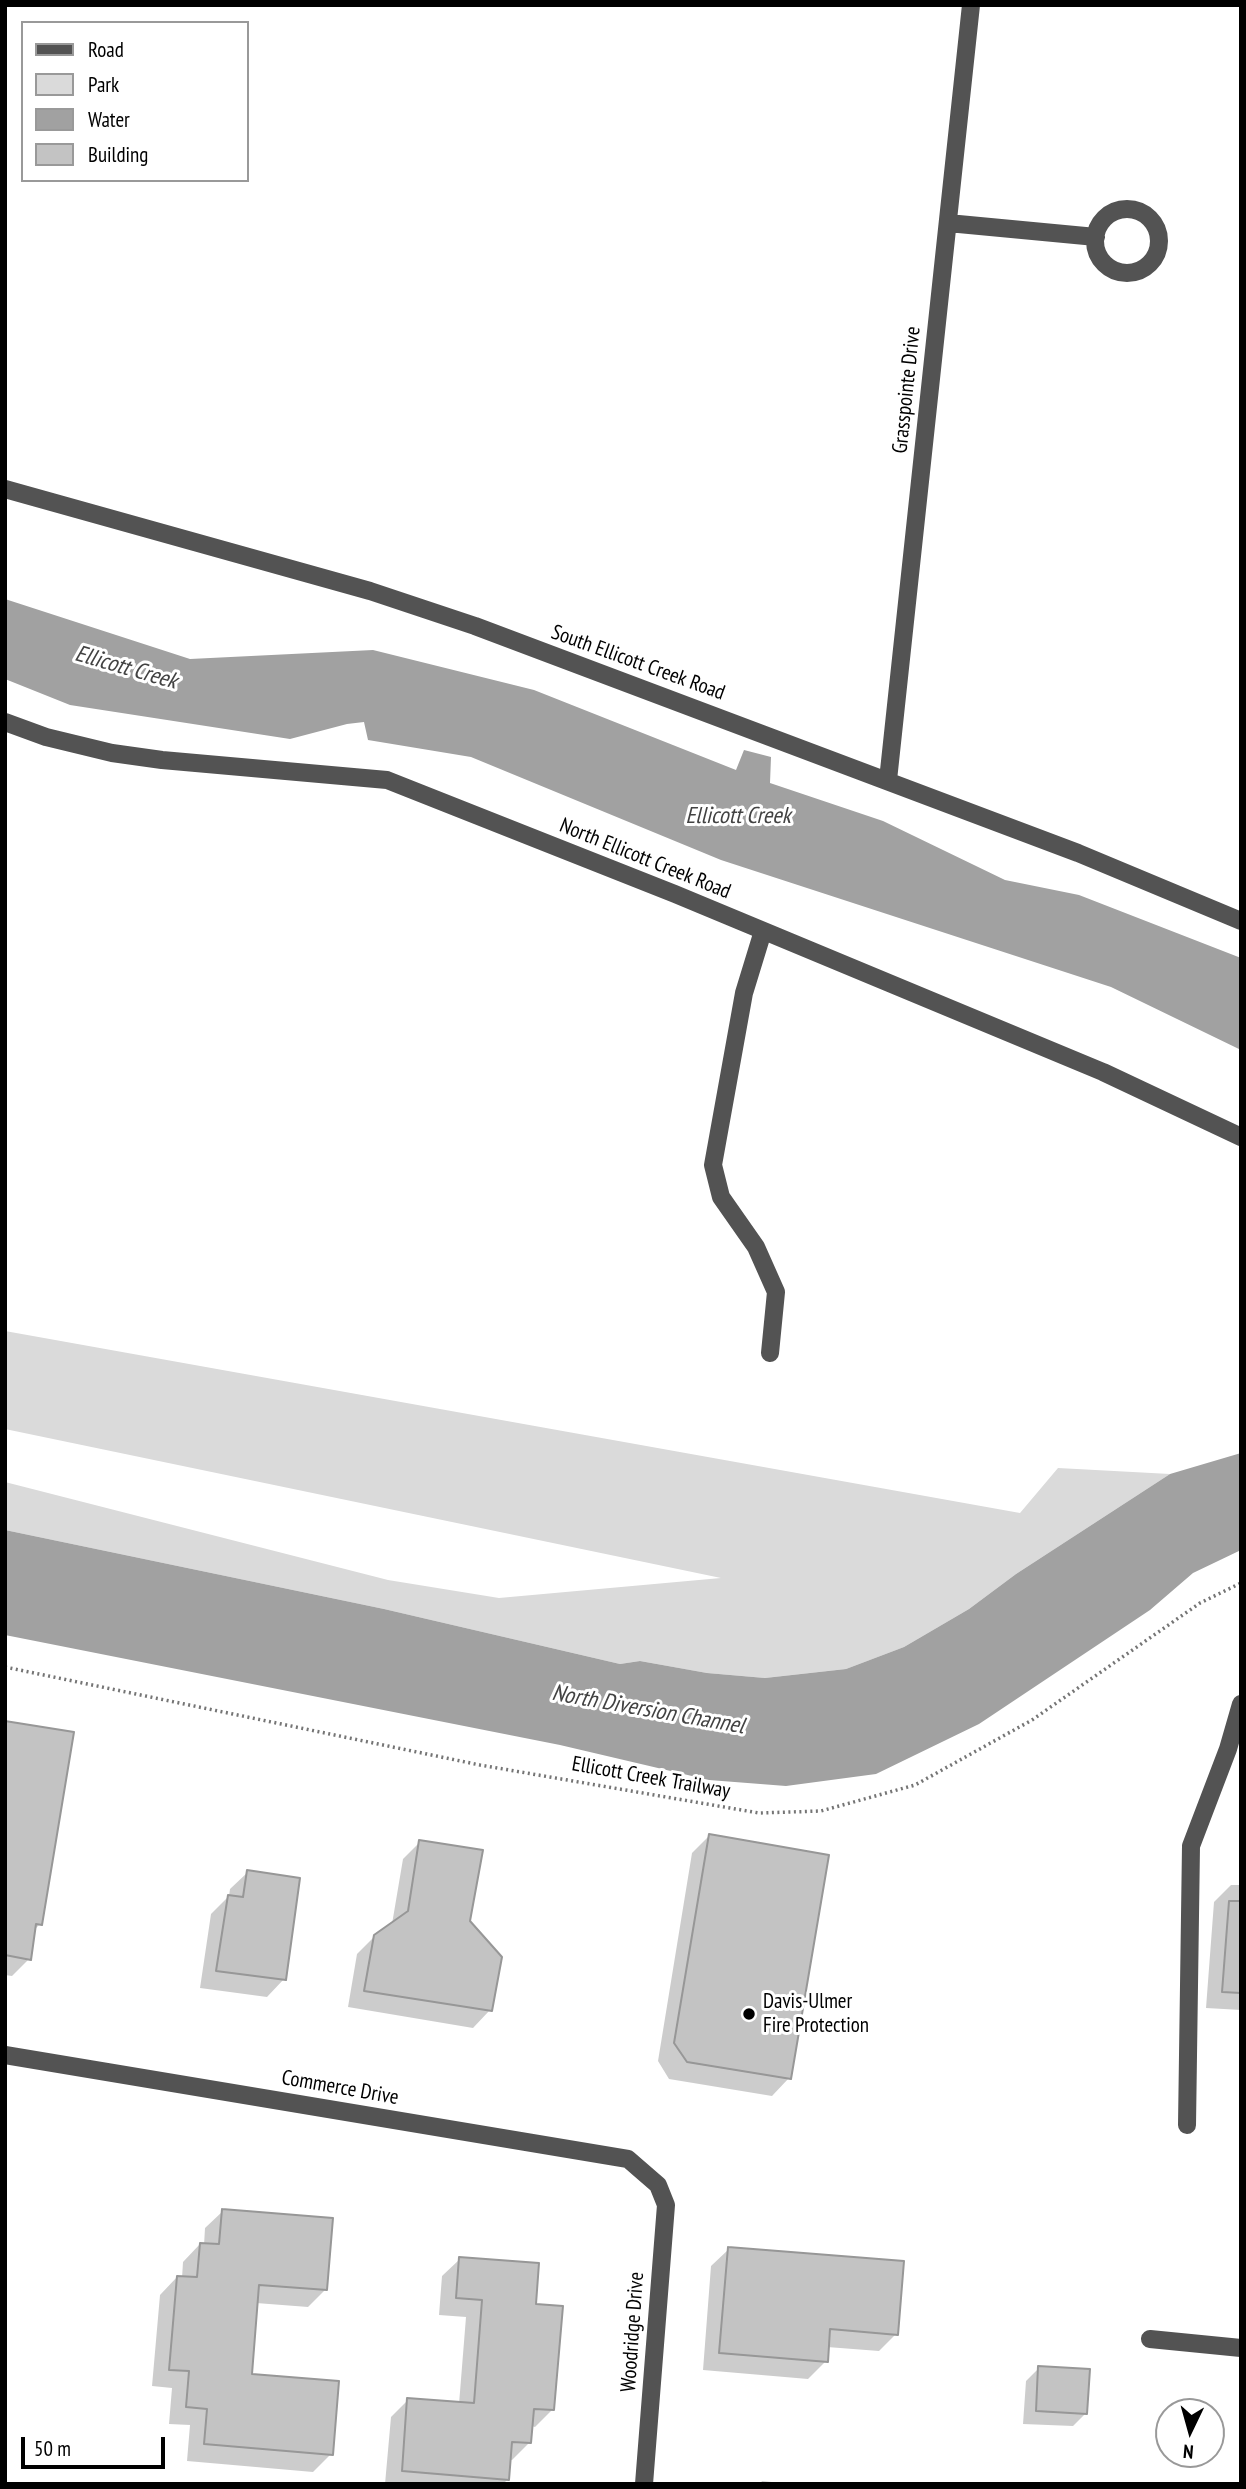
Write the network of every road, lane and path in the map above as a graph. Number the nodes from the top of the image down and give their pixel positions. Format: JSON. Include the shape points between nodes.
{"nodes":[{"id":1,"x":971,"y":5,"type":"edge"},
{"id":2,"x":948,"y":223,"type":"junction"},
{"id":3,"x":1096,"y":237,"type":"dead end"},
{"id":4,"x":5,"y":489,"type":"edge"},
{"id":5,"x":5,"y":722,"type":"edge"},
{"id":6,"x":888,"y":780,"type":"junction"},
{"id":7,"x":1241,"y":920,"type":"edge"},
{"id":8,"x":763,"y":931,"type":"junction"},
{"id":9,"x":1241,"y":1137,"type":"edge"},
{"id":10,"x":770,"y":1353,"type":"dead end"},
{"id":11,"x":1241,"y":1583,"type":"edge"},
{"id":12,"x":5,"y":1667,"type":"edge"},
{"id":13,"x":1240,"y":1704,"type":"edge"},
{"id":14,"x":5,"y":2055,"type":"edge"},
{"id":15,"x":1187,"y":2124,"type":"dead end"},
{"id":16,"x":659,"y":2185,"type":"joint"},
{"id":17,"x":1150,"y":2339,"type":"dead end"},
{"id":18,"x":1241,"y":2348,"type":"edge"},
{"id":19,"x":644,"y":2484,"type":"edge"}],
"edges":[{"from":1,"to":2,"type":"street","name":"Grasspointe Drive"},
{"from":2,"to":3,"type":"street"},
{"from":2,"to":6,"type":"street","name":"Grasspointe Drive"},
{"from":4,"to":6,"type":"street","name":"South Ellicott Creek Road","via":[[370,591]]},
{"from":5,"to":8,"type":"street","name":"North Ellicott Creek Road","via":[[46,737],[162,760],[387,780]]},
{"from":6,"to":7,"type":"street","name":"South Ellicott Creek Road"},
{"from":8,"to":9,"type":"street","name":"North Ellicott Creek Road","via":[[1103,1072]]},
{"from":8,"to":10,"type":"street","via":[[744,993],[713,1165],[721,1196],[756,1247],[776,1292]]},
{"from":11,"to":12,"type":"path","name":"Ellicott Creek Trailway","via":[[1200,1603],[1032,1720],[915,1785],[821,1811],[758,1813],[480,1765]]},
{"from":13,"to":15,"type":"street","via":[[1191,1846]]},
{"from":14,"to":16,"type":"street","name":"Commerce Drive","via":[[628,2159]]},
{"from":16,"to":19,"type":"street","name":"Woodridge Drive","via":[[666,2206]]},
{"from":17,"to":18,"type":"street"}]}
